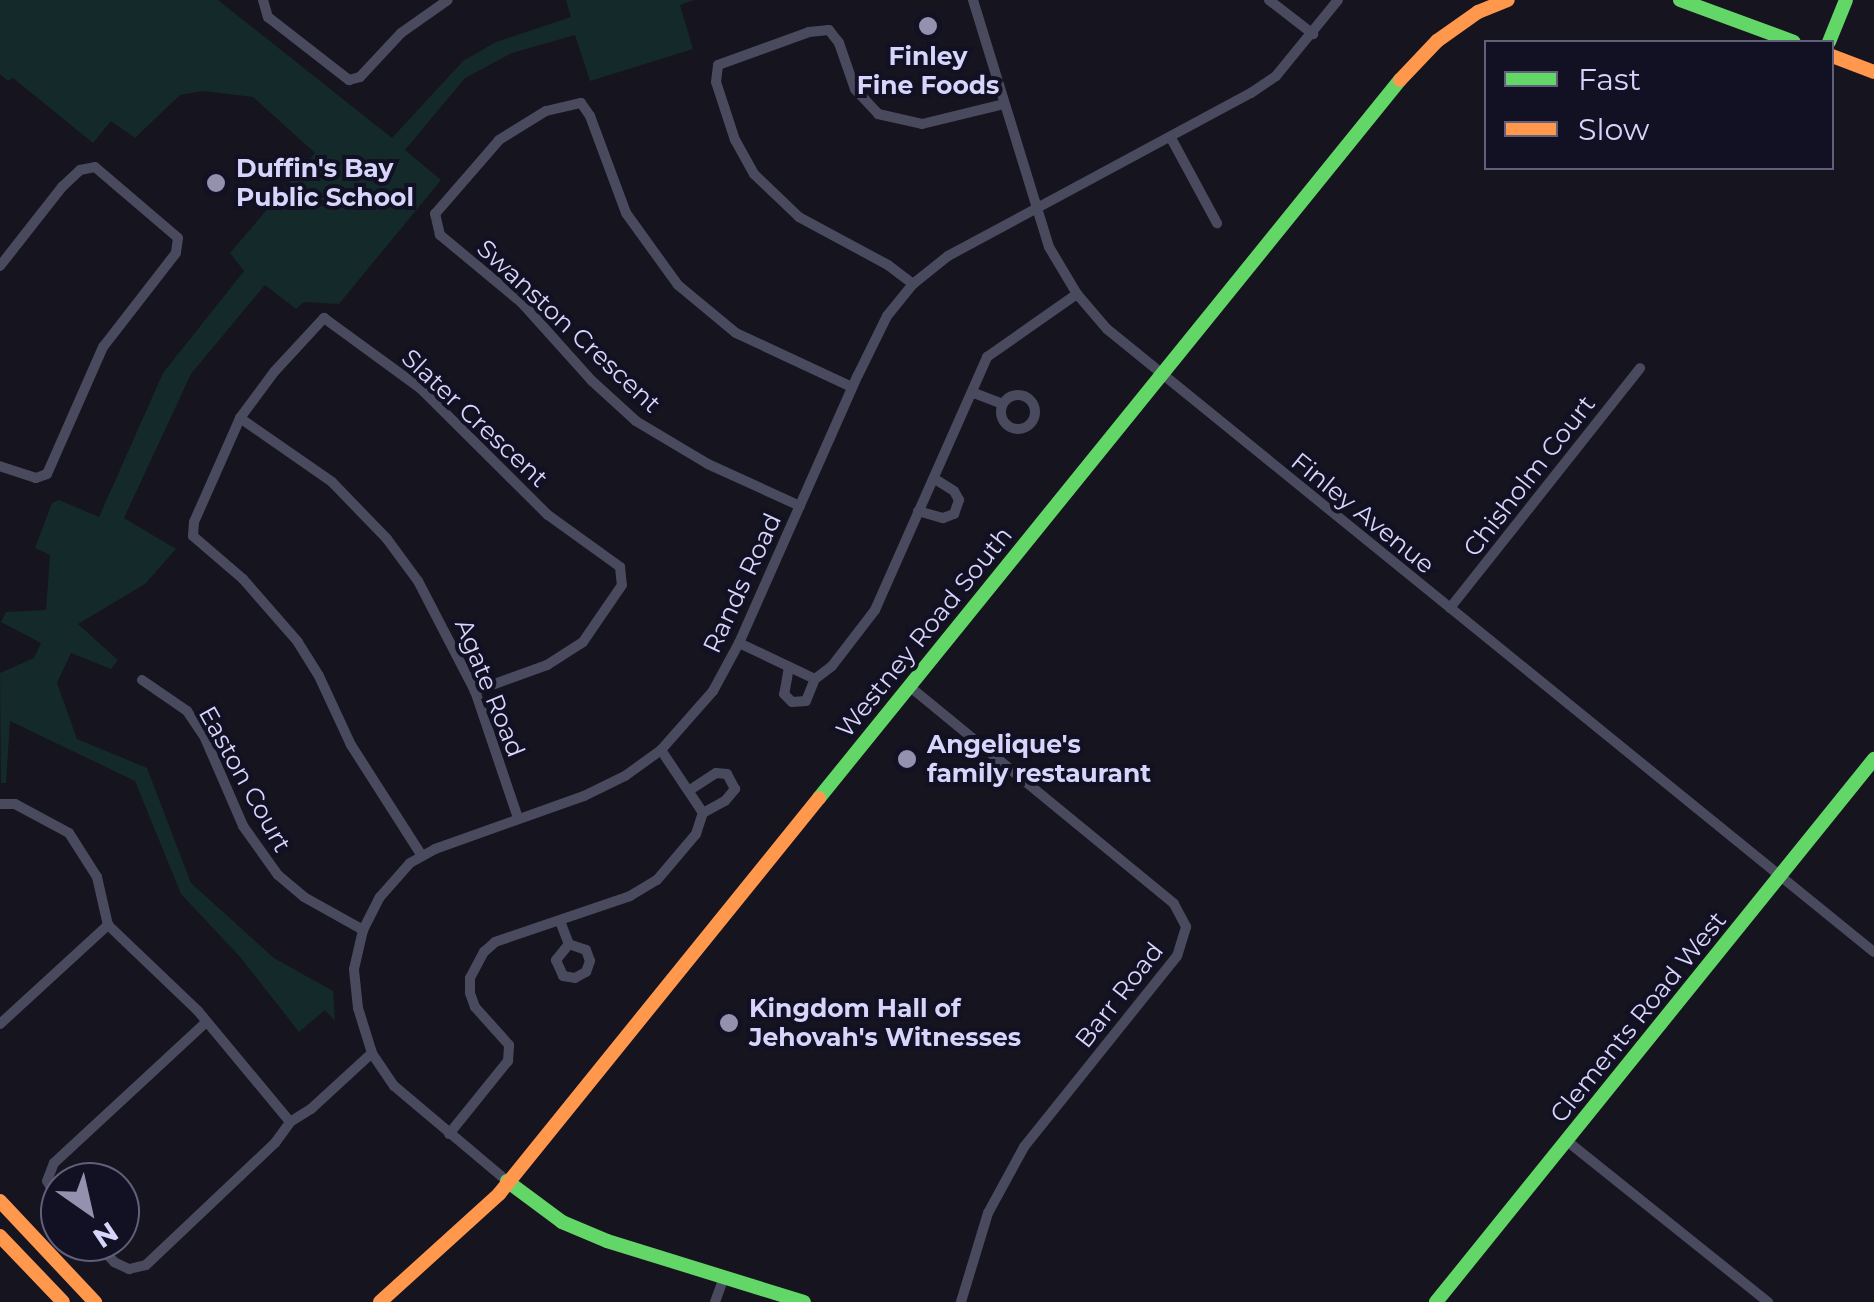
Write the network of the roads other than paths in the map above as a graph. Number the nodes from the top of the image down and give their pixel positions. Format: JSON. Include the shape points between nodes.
{"nodes":[{"id":1,"x":263,"y":0,"type":"edge"},
{"id":2,"x":448,"y":0,"type":"edge"},
{"id":3,"x":973,"y":0,"type":"edge"},
{"id":4,"x":1269,"y":0,"type":"edge"},
{"id":5,"x":1338,"y":0,"type":"edge"},
{"id":6,"x":1508,"y":0,"type":"edge"},
{"id":7,"x":1680,"y":0,"type":"edge"},
{"id":8,"x":1846,"y":0,"type":"edge"},
{"id":9,"x":1313,"y":34,"type":"junction"},
{"id":10,"x":1789,"y":40,"type":"edge"},
{"id":11,"x":1830,"y":40,"type":"edge"},
{"id":12,"x":1834,"y":57,"type":"edge"},
{"id":13,"x":1874,"y":72,"type":"edge"},
{"id":14,"x":1004,"y":104,"type":"junction"},
{"id":15,"x":1171,"y":138,"type":"junction"},
{"id":16,"x":1038,"y":209,"type":"junction"},
{"id":17,"x":1217,"y":223,"type":"dead end"},
{"id":18,"x":0,"y":266,"type":"edge"},
{"id":19,"x":913,"y":284,"type":"junction"},
{"id":20,"x":1078,"y":294,"type":"junction"},
{"id":21,"x":1640,"y":368,"type":"dead end"},
{"id":22,"x":1162,"y":375,"type":"junction"},
{"id":23,"x":852,"y":388,"type":"junction"},
{"id":24,"x":974,"y":393,"type":"junction"},
{"id":25,"x":1000,"y":404,"type":"dead end"},
{"id":26,"x":240,"y":418,"type":"junction"},
{"id":27,"x":0,"y":466,"type":"edge"},
{"id":28,"x":935,"y":479,"type":"junction"},
{"id":29,"x":800,"y":506,"type":"junction"},
{"id":30,"x":918,"y":511,"type":"junction"},
{"id":31,"x":1450,"y":608,"type":"junction"},
{"id":32,"x":740,"y":643,"type":"junction"},
{"id":33,"x":789,"y":666,"type":"junction"},
{"id":34,"x":815,"y":679,"type":"junction"},
{"id":35,"x":142,"y":680,"type":"dead end"},
{"id":36,"x":908,"y":686,"type":"junction"},
{"id":37,"x":475,"y":691,"type":"junction"},
{"id":38,"x":662,"y":750,"type":"junction"},
{"id":39,"x":1874,"y":759,"type":"edge"},
{"id":40,"x":690,"y":790,"type":"junction"},
{"id":41,"x":0,"y":804,"type":"edge"},
{"id":42,"x":703,"y":813,"type":"junction"},
{"id":43,"x":518,"y":818,"type":"junction"},
{"id":44,"x":422,"y":856,"type":"junction"},
{"id":45,"x":1780,"y":877,"type":"junction"},
{"id":46,"x":560,"y":921,"type":"junction"},
{"id":47,"x":108,"y":925,"type":"junction"},
{"id":48,"x":363,"y":930,"type":"junction"},
{"id":49,"x":569,"y":944,"type":"dead end"},
{"id":50,"x":1874,"y":952,"type":"edge"},
{"id":51,"x":206,"y":1022,"type":"junction"},
{"id":52,"x":0,"y":1024,"type":"edge"},
{"id":53,"x":372,"y":1052,"type":"junction"},
{"id":54,"x":290,"y":1122,"type":"junction"},
{"id":55,"x":449,"y":1134,"type":"junction"},
{"id":56,"x":1566,"y":1141,"type":"junction"},
{"id":57,"x":55,"y":1162,"type":"edge"},
{"id":58,"x":508,"y":1181,"type":"junction"},
{"id":59,"x":0,"y":1201,"type":"edge"},
{"id":60,"x":0,"y":1236,"type":"edge"},
{"id":61,"x":114,"y":1262,"type":"edge"},
{"id":62,"x":723,"y":1280,"type":"junction"},
{"id":63,"x":63,"y":1302,"type":"edge"},
{"id":64,"x":95,"y":1302,"type":"edge"},
{"id":65,"x":380,"y":1302,"type":"edge"},
{"id":66,"x":715,"y":1302,"type":"edge"},
{"id":67,"x":804,"y":1302,"type":"edge"},
{"id":68,"x":960,"y":1302,"type":"edge"},
{"id":69,"x":1436,"y":1302,"type":"edge"},
{"id":70,"x":1768,"y":1302,"type":"edge"}],
"edges":[{"from":1,"to":2,"type":"street","via":[[268,16],[349,80]]},
{"from":3,"to":14,"type":"street","name":"Finley Avenue"},
{"from":4,"to":9,"type":"street"},
{"from":5,"to":9,"type":"street","name":"Rands Road"},
{"from":6,"to":22,"type":"main road","name":"Westney Road South","via":[[1437,41],[1406,73]]},
{"from":7,"to":10,"type":"main road"},
{"from":8,"to":11,"type":"main road"},
{"from":9,"to":15,"type":"street","name":"Rands Road","via":[[1276,76]]},
{"from":12,"to":13,"type":"main road"},
{"from":14,"to":16,"type":"street","name":"Finley Avenue"},
{"from":14,"to":19,"type":"street","via":[[922,124],[878,114],[855,89],[829,30],[718,64],[716,82],[754,174],[799,218]]},
{"from":15,"to":16,"type":"street","name":"Rands Road"},
{"from":15,"to":17,"type":"street"},
{"from":16,"to":19,"type":"street","name":"Rands Road","via":[[948,256]]},
{"from":16,"to":20,"type":"street","name":"Finley Avenue","via":[[1049,247]]},
{"from":18,"to":27,"type":"street","via":[[80,170],[95,168],[178,238],[176,254],[103,347],[47,474],[36,478]]},
{"from":19,"to":23,"type":"street","name":"Rands Road","via":[[887,316]]},
{"from":20,"to":22,"type":"street","name":"Finley Avenue","via":[[1107,329]]},
{"from":20,"to":24,"type":"street","via":[[988,357]]},
{"from":21,"to":31,"type":"street","name":"Chisholm Court"},
{"from":22,"to":31,"type":"street","name":"Finley Avenue"},
{"from":22,"to":36,"type":"main road","name":"Westney Road South"},
{"from":23,"to":29,"type":"street","name":"Rands Road"},
{"from":23,"to":29,"type":"street","name":"Swanston Crescent","via":[[736,333],[678,285],[626,213],[580,104],[546,111],[499,140],[436,214],[440,235],[522,303],[636,421],[708,464]]},
{"from":24,"to":25,"type":"street"},
{"from":24,"to":28,"type":"street"},
{"from":26,"to":37,"type":"street","name":"Agate Road","via":[[306,460],[387,539],[418,580]]},
{"from":26,"to":37,"type":"street","name":"Slater Crescent","via":[[324,318],[420,388],[548,515],[620,567],[622,585],[583,642],[547,666]]},
{"from":26,"to":44,"type":"street","name":"Slater Crescent","via":[[193,536],[243,578],[298,642],[351,746]]},
{"from":28,"to":30,"type":"street"},
{"from":28,"to":30,"type":"street","via":[[959,500],[954,514]]},
{"from":29,"to":32,"type":"street","name":"Rands Road"},
{"from":30,"to":34,"type":"street","via":[[874,610]]},
{"from":31,"to":45,"type":"street","name":"Finley Avenue"},
{"from":32,"to":33,"type":"street"},
{"from":32,"to":38,"type":"street","name":"Rands Road","via":[[713,691]]},
{"from":33,"to":34,"type":"street"},
{"from":33,"to":34,"type":"street","via":[[783,683],[792,702],[806,701]]},
{"from":35,"to":48,"type":"street","name":"Easton Court","via":[[187,711],[243,826],[278,875],[304,898]]},
{"from":36,"to":58,"type":"main road","name":"Westney Road South"},
{"from":36,"to":68,"type":"street","name":"Barr Road","via":[[1174,904],[1186,927],[1178,956],[1024,1147],[988,1213]]},
{"from":37,"to":43,"type":"street","name":"Agate Road"},
{"from":38,"to":40,"type":"street"},
{"from":38,"to":43,"type":"street","name":"Rands Road","via":[[584,796]]},
{"from":39,"to":45,"type":"main road","name":"Clements Road West"},
{"from":40,"to":42,"type":"street"},
{"from":40,"to":42,"type":"street","via":[[726,774],[735,790]]},
{"from":41,"to":47,"type":"street","via":[[15,804],[69,834],[97,877]]},
{"from":42,"to":46,"type":"street","via":[[696,834],[657,880]]},
{"from":43,"to":44,"type":"street","name":"Rands Road"},
{"from":44,"to":48,"type":"street","name":"Rands Road","via":[[380,897]]},
{"from":45,"to":50,"type":"street","name":"Finley Avenue"},
{"from":45,"to":56,"type":"main road","name":"Clements Road West"},
{"from":46,"to":49,"type":"street"},
{"from":46,"to":55,"type":"street","via":[[496,942],[476,965],[470,993],[509,1045],[508,1061]]},
{"from":47,"to":51,"type":"street"},
{"from":47,"to":52,"type":"street"},
{"from":48,"to":53,"type":"street","name":"Rands Road","via":[[354,969]]},
{"from":51,"to":54,"type":"street"},
{"from":51,"to":57,"type":"street"},
{"from":53,"to":54,"type":"street"},
{"from":53,"to":55,"type":"street","name":"Rands Road","via":[[394,1086]]},
{"from":54,"to":61,"type":"street","via":[[146,1265],[129,1269]]},
{"from":55,"to":58,"type":"street","name":"Rands Road"},
{"from":56,"to":69,"type":"main road","name":"Clements Road West"},
{"from":56,"to":70,"type":"street"},
{"from":58,"to":62,"type":"main road","via":[[562,1222]]},
{"from":58,"to":65,"type":"main road","name":"Westney Road South"},
{"from":59,"to":64,"type":"main road"},
{"from":60,"to":63,"type":"main road"},
{"from":62,"to":66,"type":"street"},
{"from":62,"to":67,"type":"main road"}]}
